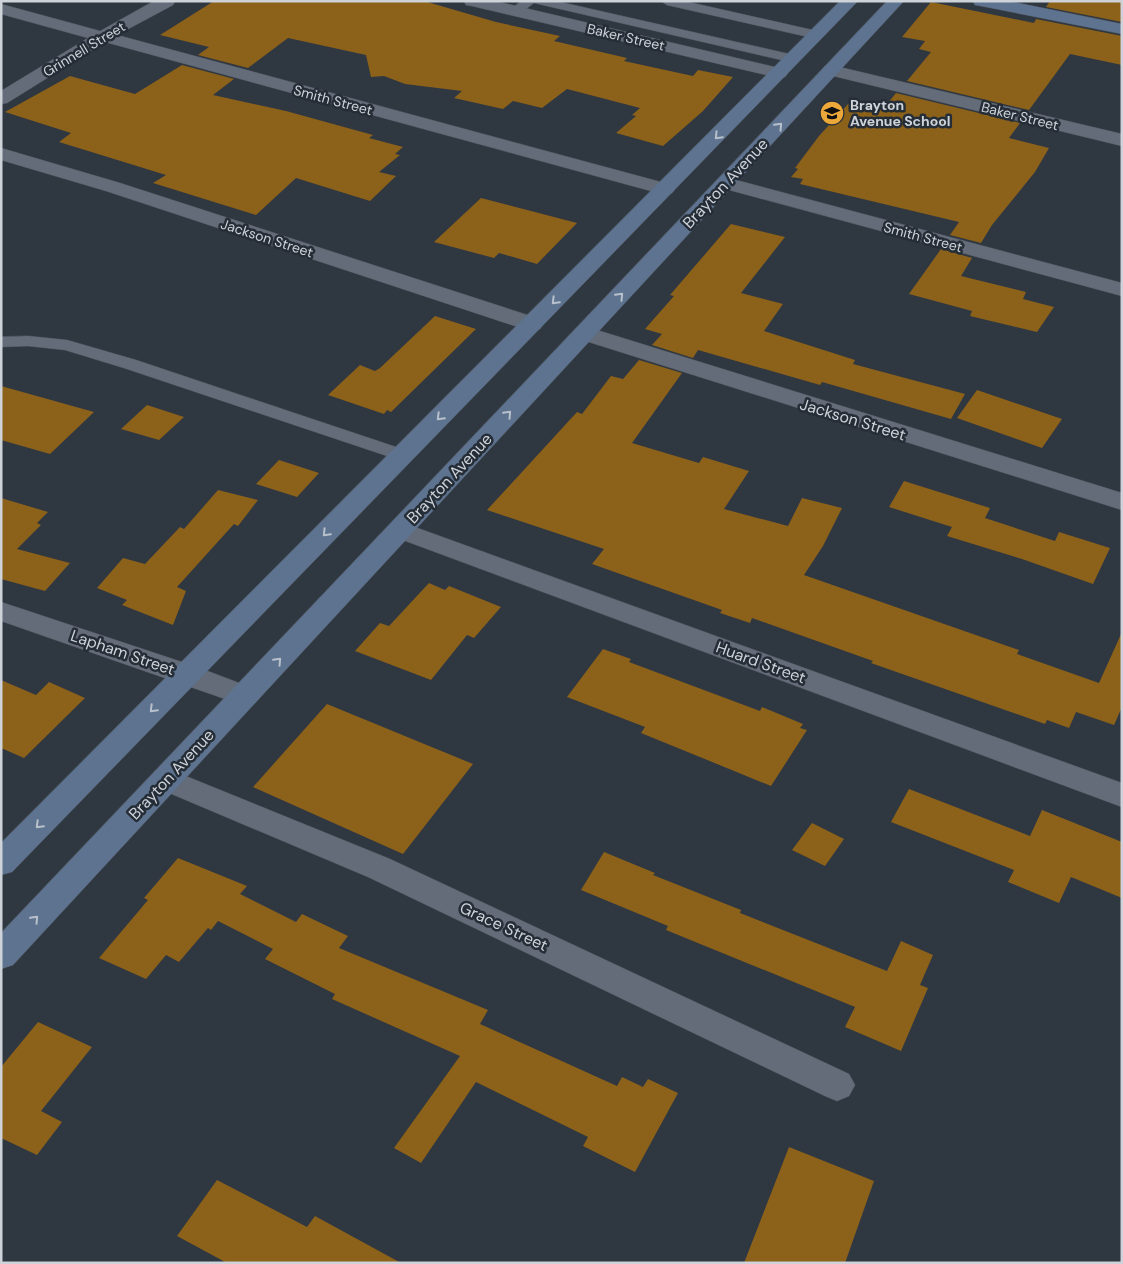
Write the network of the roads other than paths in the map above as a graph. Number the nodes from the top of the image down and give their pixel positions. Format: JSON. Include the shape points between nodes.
{"nodes":[{"id":1,"x":167,"y":1,"type":"edge"},
{"id":2,"x":472,"y":1,"type":"edge"},
{"id":3,"x":530,"y":1,"type":"edge"},
{"id":4,"x":539,"y":1,"type":"edge"},
{"id":5,"x":666,"y":1,"type":"edge"},
{"id":6,"x":850,"y":1,"type":"edge"},
{"id":7,"x":896,"y":1,"type":"edge"},
{"id":8,"x":981,"y":1,"type":"edge"},
{"id":9,"x":688,"y":3,"type":"edge"},
{"id":10,"x":1,"y":9,"type":"edge"},
{"id":11,"x":515,"y":11,"type":"junction"},
{"id":12,"x":1122,"y":29,"type":"edge"},
{"id":13,"x":817,"y":35,"type":"junction"},
{"id":14,"x":103,"y":36,"type":"junction"},
{"id":15,"x":786,"y":66,"type":"junction"},
{"id":16,"x":831,"y":70,"type":"junction"},
{"id":17,"x":1,"y":99,"type":"edge"},
{"id":18,"x":1122,"y":140,"type":"edge"},
{"id":19,"x":1,"y":154,"type":"edge"},
{"id":20,"x":725,"y":183,"type":"junction"},
{"id":21,"x":665,"y":189,"type":"junction"},
{"id":22,"x":1122,"y":290,"type":"edge"},
{"id":23,"x":532,"y":324,"type":"junction"},
{"id":24,"x":584,"y":333,"type":"junction"},
{"id":25,"x":1,"y":342,"type":"edge"},
{"id":26,"x":402,"y":455,"type":"junction"},
{"id":27,"x":1122,"y":502,"type":"edge"},
{"id":28,"x":401,"y":530,"type":"junction"},
{"id":29,"x":1,"y":611,"type":"edge"},
{"id":30,"x":187,"y":674,"type":"junction"},
{"id":31,"x":245,"y":696,"type":"junction"},
{"id":32,"x":166,"y":779,"type":"junction"},
{"id":33,"x":1122,"y":795,"type":"edge"},
{"id":34,"x":1,"y":863,"type":"edge"},
{"id":35,"x":1,"y":955,"type":"edge"},
{"id":36,"x":837,"y":1085,"type":"dead end"}],
"edges":[{"from":1,"to":14,"type":"street","name":"Grinnell Street"},
{"from":2,"to":11,"type":"street","name":"Baker Street"},
{"from":3,"to":11,"type":"lane"},
{"from":4,"to":15,"type":"lane"},
{"from":5,"to":9,"type":"lane"},
{"from":6,"to":13,"type":"main road"},
{"from":7,"to":16,"type":"main road","name":"Brayton Avenue"},
{"from":8,"to":12,"type":"main road"},
{"from":9,"to":13,"type":"lane"},
{"from":10,"to":14,"type":"street","name":"Smith Street"},
{"from":11,"to":15,"type":"street","name":"Baker Street"},
{"from":13,"to":15,"type":"main road"},
{"from":14,"to":17,"type":"street","name":"Grinnell Street"},
{"from":14,"to":21,"type":"street","name":"Smith Street"},
{"from":15,"to":21,"type":"main road","one_way":true},
{"from":16,"to":18,"type":"street","name":"Baker Street"},
{"from":20,"to":16,"type":"main road","name":"Brayton Avenue","one_way":true},
{"from":19,"to":23,"type":"street","name":"Jackson Street"},
{"from":20,"to":22,"type":"street","name":"Smith Street"},
{"from":24,"to":20,"type":"main road","name":"Brayton Avenue","one_way":true},
{"from":21,"to":23,"type":"main road","one_way":true},
{"from":23,"to":26,"type":"main road","one_way":true},
{"from":24,"to":27,"type":"street","name":"Jackson Street"},
{"from":28,"to":24,"type":"main road","name":"Brayton Avenue","one_way":true},
{"from":25,"to":26,"type":"lane","via":[[67,345]]},
{"from":26,"to":30,"type":"main road","one_way":true},
{"from":31,"to":28,"type":"main road","name":"Brayton Avenue","one_way":true},
{"from":28,"to":33,"type":"street","name":"Huard Street"},
{"from":29,"to":30,"type":"street","name":"Lapham Street"},
{"from":30,"to":31,"type":"street","name":"Lapham Street"},
{"from":30,"to":34,"type":"main road","one_way":true},
{"from":31,"to":32,"type":"main road","name":"Brayton Avenue"},
{"from":35,"to":32,"type":"main road","name":"Brayton Avenue","one_way":true},
{"from":32,"to":36,"type":"street","name":"Grace Street","via":[[379,868]]}]}
